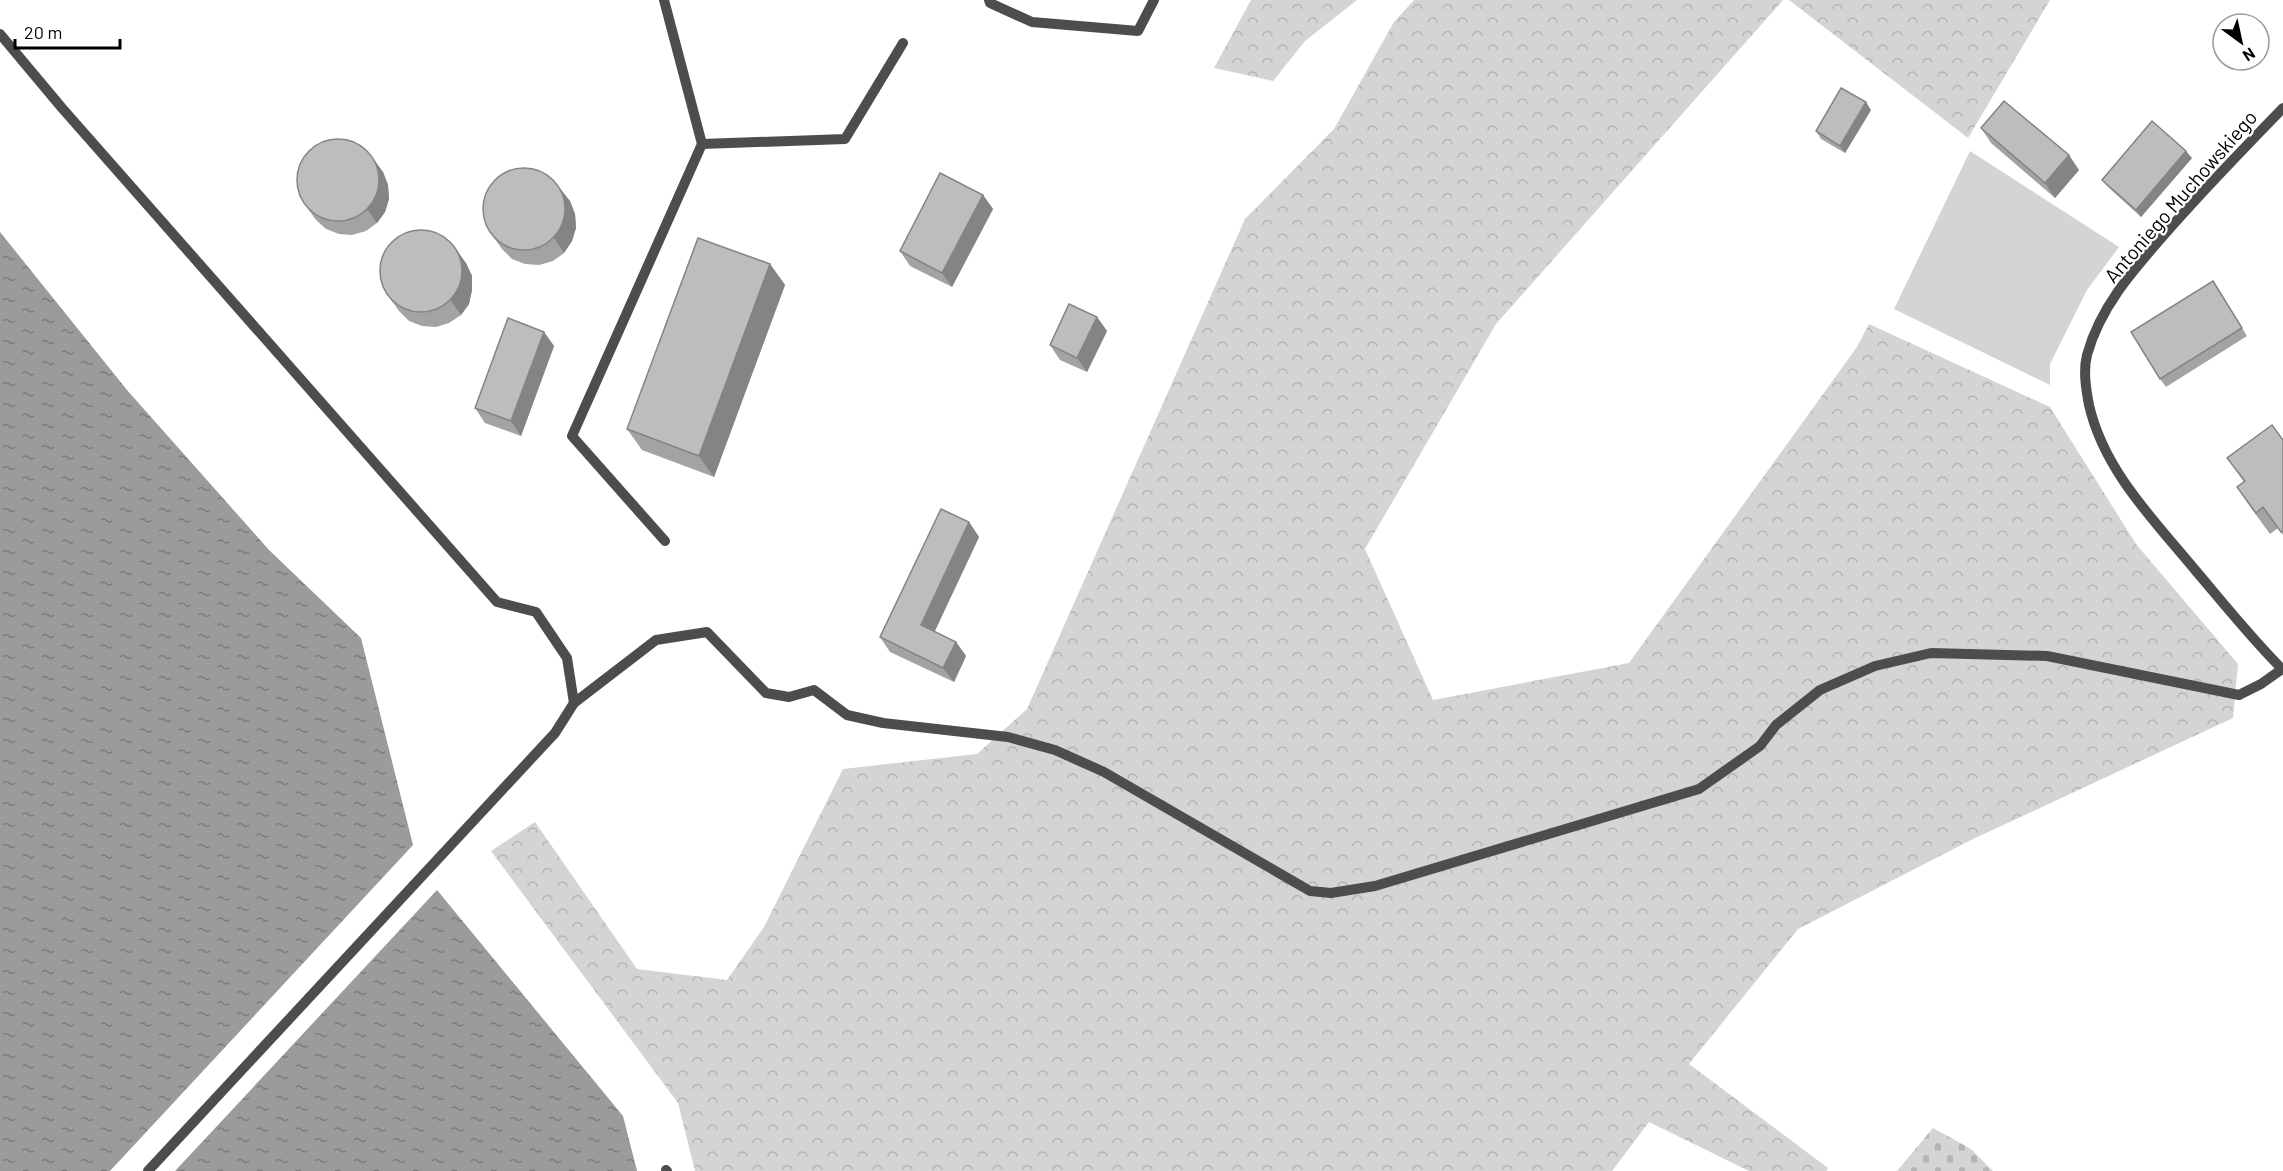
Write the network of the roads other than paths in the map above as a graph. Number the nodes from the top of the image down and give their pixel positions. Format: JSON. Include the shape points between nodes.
{"nodes":[{"id":1,"x":664,"y":0,"type":"edge"},
{"id":2,"x":989,"y":0,"type":"edge"},
{"id":3,"x":1154,"y":0,"type":"edge"},
{"id":4,"x":0,"y":34,"type":"edge"},
{"id":5,"x":903,"y":43,"type":"dead end"},
{"id":6,"x":2283,"y":108,"type":"edge"},
{"id":7,"x":702,"y":144,"type":"junction"},
{"id":8,"x":665,"y":541,"type":"dead end"},
{"id":9,"x":2282,"y":670,"type":"edge"},
{"id":10,"x":574,"y":703,"type":"junction"},
{"id":11,"x":148,"y":1171,"type":"edge"}],
"edges":[{"from":1,"to":7,"type":"street"},
{"from":2,"to":3,"type":"street","via":[[1032,22],[1138,31]]},
{"from":4,"to":10,"type":"street","via":[[497,602],[536,612],[567,658]]},
{"from":5,"to":7,"type":"street","via":[[845,139]]},
{"from":6,"to":9,"type":"street","name":"Antoniego Muchowskiego","via":[[2129,276],[2100,318],[2087,357],[2085,388],[2093,423],[2130,492]]},
{"from":7,"to":8,"type":"street","via":[[572,436]]},
{"from":9,"to":10,"type":"street","via":[[2239,695],[2047,656],[1931,653],[1875,666],[1820,690],[1776,725],[1760,746],[1699,789],[1375,886],[1331,893],[1310,891],[1104,772],[1055,750],[1008,737],[883,723],[847,715],[814,690],[789,697],[766,693],[707,632],[656,640]]},
{"from":10,"to":11,"type":"street","via":[[555,734]]}]}
